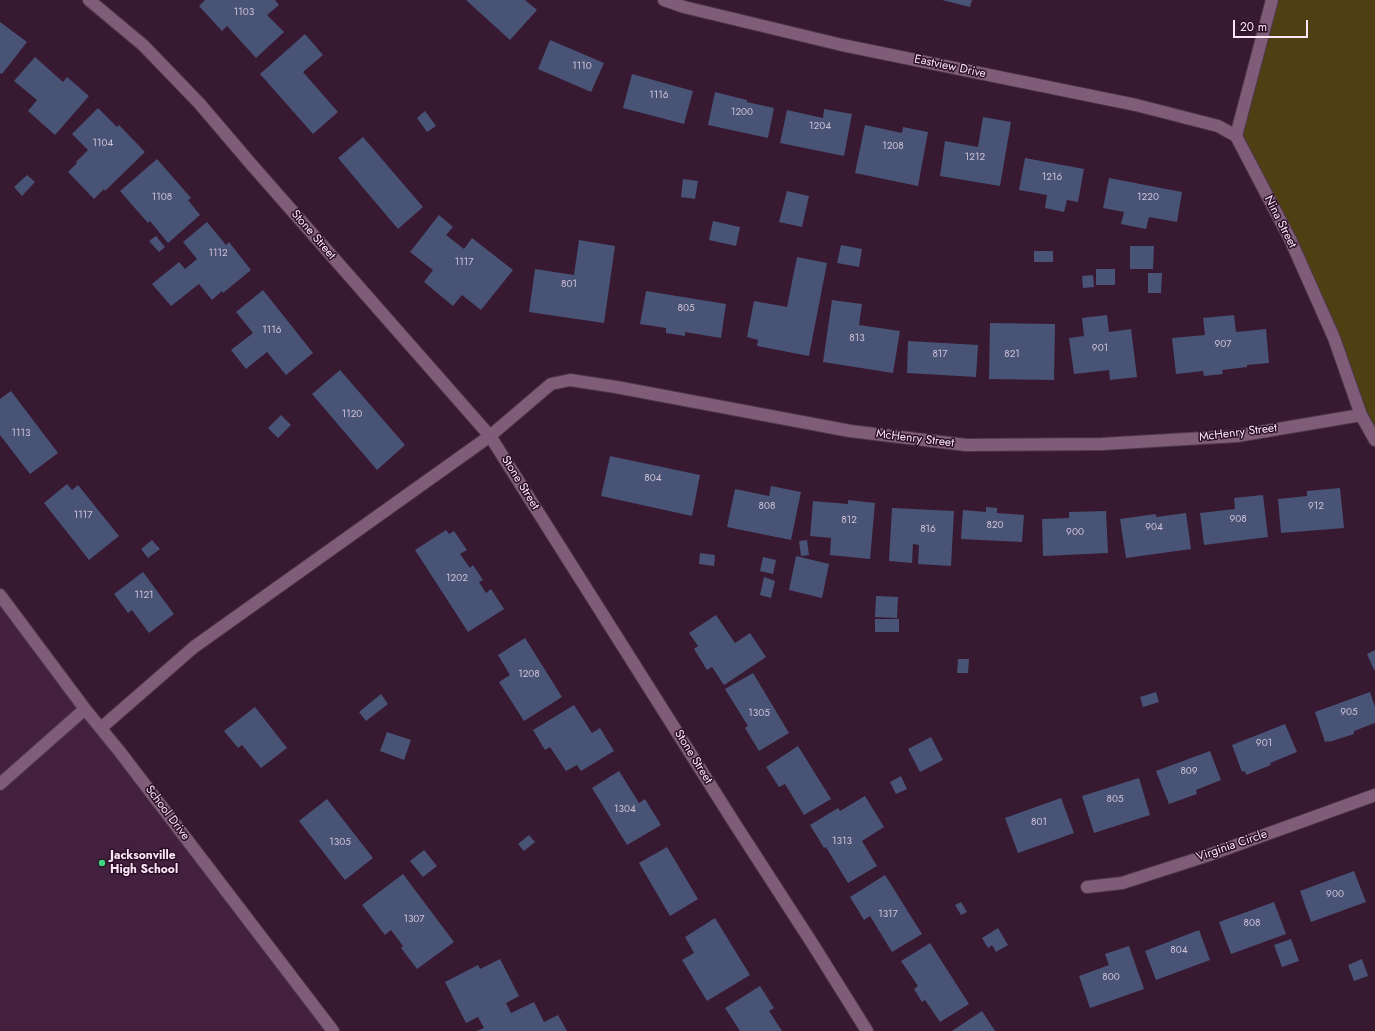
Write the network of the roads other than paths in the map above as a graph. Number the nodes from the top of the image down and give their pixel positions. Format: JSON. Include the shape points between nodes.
{"nodes":[{"id":1,"x":89,"y":0,"type":"edge"},
{"id":2,"x":664,"y":0,"type":"edge"},
{"id":3,"x":1272,"y":0,"type":"edge"},
{"id":4,"x":1236,"y":136,"type":"junction"},
{"id":5,"x":1361,"y":415,"type":"junction"},
{"id":6,"x":490,"y":436,"type":"junction"},
{"id":7,"x":1375,"y":440,"type":"edge"},
{"id":8,"x":0,"y":595,"type":"edge"},
{"id":9,"x":85,"y":709,"type":"junction"},
{"id":10,"x":101,"y":728,"type":"junction"},
{"id":11,"x":0,"y":784,"type":"edge"},
{"id":12,"x":1375,"y":795,"type":"edge"},
{"id":13,"x":1087,"y":887,"type":"dead end"},
{"id":14,"x":333,"y":1031,"type":"edge"},
{"id":15,"x":867,"y":1031,"type":"edge"}],
"edges":[{"from":1,"to":6,"type":"street","name":"Stone Street","via":[[143,45],[199,102],[250,164]]},
{"from":2,"to":4,"type":"street","name":"Eastview Drive","via":[[842,45],[1136,106],[1218,126]]},
{"from":3,"to":4,"type":"street"},
{"from":4,"to":5,"type":"street","name":"Nina Street","via":[[1293,246],[1334,338]]},
{"from":5,"to":6,"type":"street","name":"McHenry Street","via":[[1237,436],[1102,444],[966,445],[850,431],[570,380],[551,384]]},
{"from":5,"to":7,"type":"street","name":"Nina Street"},
{"from":6,"to":10,"type":"street","name":"McHenry Street","via":[[194,647]]},
{"from":6,"to":15,"type":"street","name":"Stone Street"},
{"from":8,"to":9,"type":"street","name":"School Drive"},
{"from":9,"to":10,"type":"street","name":"School Drive"},
{"from":9,"to":11,"type":"street"},
{"from":10,"to":14,"type":"street","name":"School Drive"},
{"from":12,"to":13,"type":"street","name":"Virginia Circle","via":[[1209,855],[1122,883]]}]}
